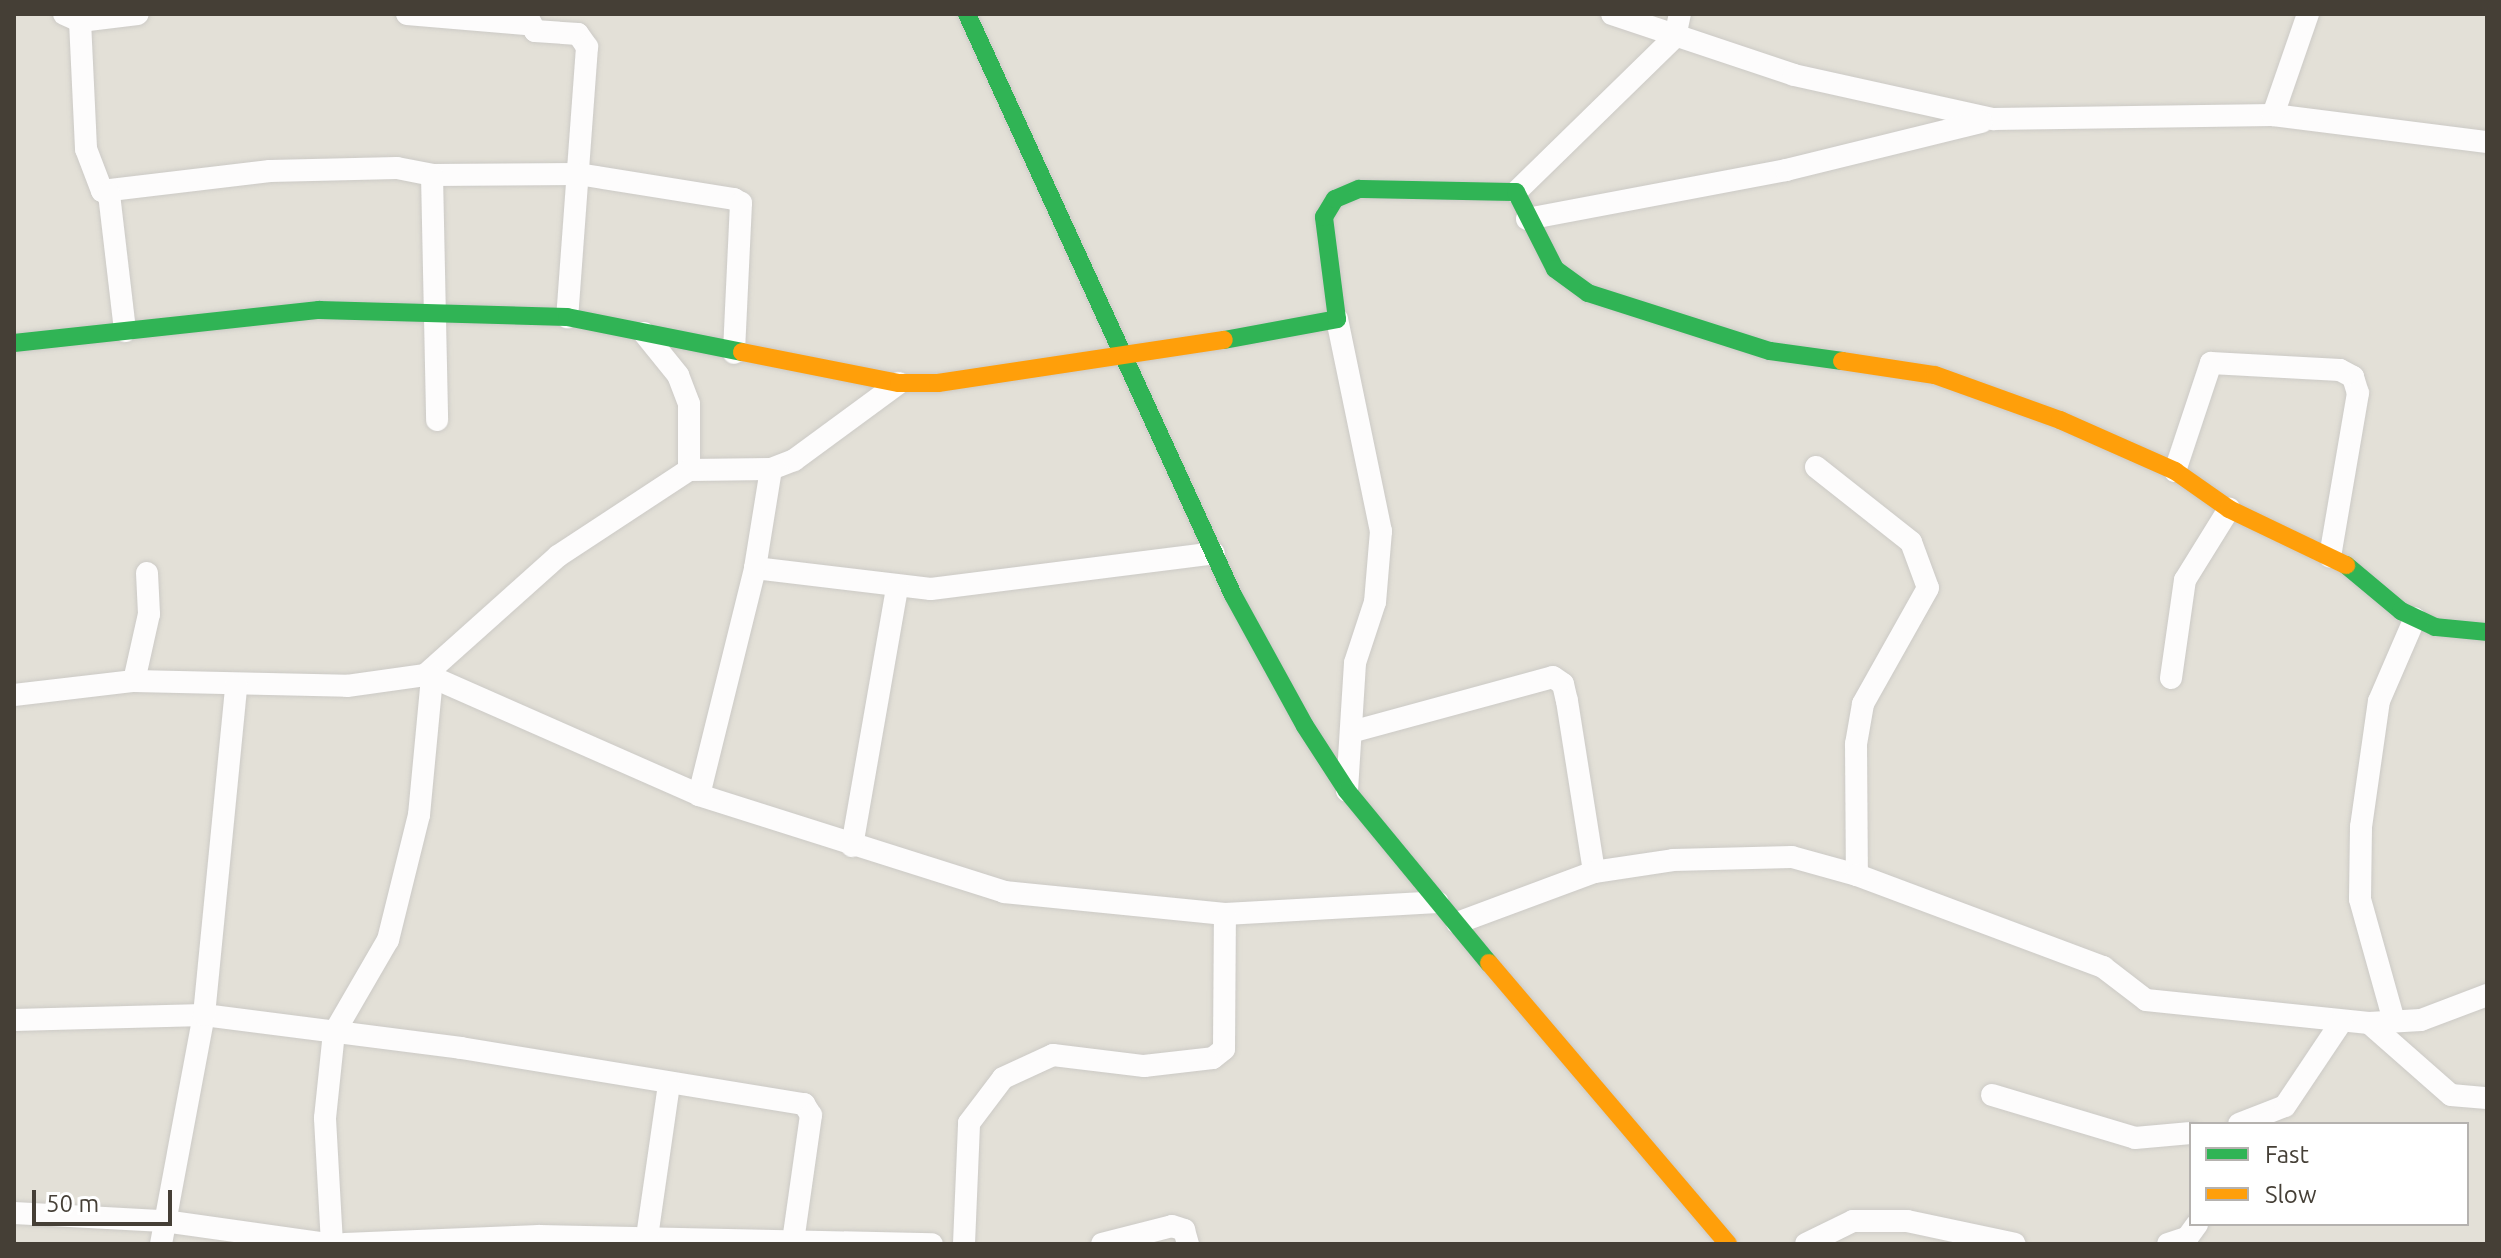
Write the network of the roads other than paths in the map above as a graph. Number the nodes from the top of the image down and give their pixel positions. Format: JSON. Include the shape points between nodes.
{"nodes":[{"id":1,"x":138,"y":14,"type":"edge"},
{"id":2,"x":407,"y":14,"type":"edge"},
{"id":3,"x":967,"y":14,"type":"edge"},
{"id":4,"x":1612,"y":14,"type":"edge"},
{"id":5,"x":1680,"y":14,"type":"edge"},
{"id":6,"x":2308,"y":14,"type":"edge"},
{"id":7,"x":72,"y":18,"type":"edge"},
{"id":8,"x":526,"y":19,"type":"edge"},
{"id":9,"x":1675,"y":37,"type":"junction"},
{"id":10,"x":2273,"y":115,"type":"junction"},
{"id":11,"x":1993,"y":119,"type":"junction"},
{"id":12,"x":2487,"y":142,"type":"edge"},
{"id":13,"x":578,"y":174,"type":"junction"},
{"id":14,"x":432,"y":175,"type":"junction"},
{"id":15,"x":1516,"y":192,"type":"junction"},
{"id":16,"x":109,"y":194,"type":"junction"},
{"id":17,"x":1527,"y":219,"type":"junction"},
{"id":18,"x":431,"y":317,"type":"junction"},
{"id":19,"x":567,"y":317,"type":"junction"},
{"id":20,"x":1337,"y":319,"type":"junction"},
{"id":21,"x":125,"y":331,"type":"junction"},
{"id":22,"x":644,"y":333,"type":"junction"},
{"id":23,"x":14,"y":343,"type":"edge"},
{"id":24,"x":734,"y":353,"type":"junction"},
{"id":25,"x":1124,"y":359,"type":"junction"},
{"id":26,"x":899,"y":383,"type":"junction"},
{"id":27,"x":437,"y":420,"type":"dead end"},
{"id":28,"x":1816,"y":467,"type":"dead end"},
{"id":29,"x":771,"y":469,"type":"junction"},
{"id":30,"x":689,"y":470,"type":"junction"},
{"id":31,"x":2175,"y":471,"type":"junction"},
{"id":32,"x":2229,"y":509,"type":"junction"},
{"id":33,"x":1214,"y":553,"type":"junction"},
{"id":34,"x":2330,"y":557,"type":"junction"},
{"id":35,"x":755,"y":568,"type":"junction"},
{"id":36,"x":147,"y":573,"type":"dead end"},
{"id":37,"x":897,"y":587,"type":"junction"},
{"id":38,"x":2415,"y":618,"type":"junction"},
{"id":39,"x":2487,"y":632,"type":"edge"},
{"id":40,"x":429,"y":676,"type":"junction"},
{"id":41,"x":2171,"y":678,"type":"dead end"},
{"id":42,"x":134,"y":681,"type":"junction"},
{"id":43,"x":236,"y":686,"type":"junction"},
{"id":44,"x":14,"y":695,"type":"edge"},
{"id":45,"x":1351,"y":732,"type":"junction"},
{"id":46,"x":1347,"y":791,"type":"junction"},
{"id":47,"x":699,"y":795,"type":"junction"},
{"id":48,"x":852,"y":846,"type":"junction"},
{"id":49,"x":1594,"y":872,"type":"junction"},
{"id":50,"x":1857,"y":875,"type":"junction"},
{"id":51,"x":1438,"y":902,"type":"junction"},
{"id":52,"x":1225,"y":914,"type":"junction"},
{"id":53,"x":1457,"y":923,"type":"junction"},
{"id":54,"x":2487,"y":995,"type":"edge"},
{"id":55,"x":204,"y":1015,"type":"junction"},
{"id":56,"x":14,"y":1020,"type":"edge"},
{"id":57,"x":2342,"y":1021,"type":"junction"},
{"id":58,"x":2394,"y":1021,"type":"junction"},
{"id":59,"x":2369,"y":1023,"type":"junction"},
{"id":60,"x":334,"y":1033,"type":"junction"},
{"id":61,"x":669,"y":1084,"type":"junction"},
{"id":62,"x":1992,"y":1095,"type":"dead end"},
{"id":63,"x":2487,"y":1098,"type":"edge"},
{"id":64,"x":2244,"y":1122,"type":"edge"},
{"id":65,"x":2189,"y":1133,"type":"edge"},
{"id":66,"x":14,"y":1213,"type":"edge"},
{"id":67,"x":164,"y":1221,"type":"junction"},
{"id":68,"x":2196,"y":1226,"type":"edge"},
{"id":69,"x":539,"y":1236,"type":"junction"},
{"id":70,"x":647,"y":1242,"type":"edge"},
{"id":71,"x":807,"y":1242,"type":"edge"},
{"id":72,"x":161,"y":1244,"type":"edge"},
{"id":73,"x":330,"y":1244,"type":"edge"},
{"id":74,"x":345,"y":1244,"type":"edge"},
{"id":75,"x":471,"y":1244,"type":"edge"},
{"id":76,"x":932,"y":1244,"type":"edge"},
{"id":77,"x":964,"y":1244,"type":"edge"},
{"id":78,"x":1102,"y":1244,"type":"edge"},
{"id":79,"x":1188,"y":1244,"type":"edge"},
{"id":80,"x":1728,"y":1244,"type":"edge"},
{"id":81,"x":1806,"y":1244,"type":"edge"},
{"id":82,"x":2015,"y":1244,"type":"edge"},
{"id":83,"x":2168,"y":1244,"type":"edge"}],
"edges":[{"from":1,"to":7,"type":"street"},
{"from":2,"to":8,"type":"street"},
{"from":3,"to":25,"type":"street"},
{"from":4,"to":9,"type":"street"},
{"from":5,"to":9,"type":"street"},
{"from":6,"to":10,"type":"street"},
{"from":7,"to":16,"type":"street","via":[[86,149],[98,187]]},
{"from":8,"to":13,"type":"street","via":[[585,39]]},
{"from":9,"to":11,"type":"street","via":[[1794,75]]},
{"from":9,"to":15,"type":"street"},
{"from":10,"to":11,"type":"street"},
{"from":10,"to":12,"type":"street"},
{"from":11,"to":17,"type":"street","via":[[1786,170]]},
{"from":13,"to":14,"type":"street"},
{"from":13,"to":19,"type":"street"},
{"from":13,"to":24,"type":"street","via":[[741,203]]},
{"from":14,"to":16,"type":"street","via":[[397,168],[288,169]]},
{"from":14,"to":18,"type":"street"},
{"from":15,"to":17,"type":"street"},
{"from":15,"to":20,"type":"street","via":[[1359,189],[1335,199],[1324,217]]},
{"from":16,"to":21,"type":"street"},
{"from":17,"to":31,"type":"street","via":[[1555,269],[1588,293],[1770,351],[1935,375]]},
{"from":18,"to":19,"type":"street"},
{"from":18,"to":21,"type":"street","via":[[319,310]]},
{"from":18,"to":27,"type":"street"},
{"from":19,"to":22,"type":"street"},
{"from":20,"to":25,"type":"street"},
{"from":20,"to":45,"type":"street","via":[[1381,531],[1375,602],[1355,663]]},
{"from":21,"to":23,"type":"street"},
{"from":22,"to":24,"type":"street"},
{"from":22,"to":30,"type":"street","via":[[678,375],[689,404]]},
{"from":24,"to":26,"type":"street"},
{"from":25,"to":26,"type":"street"},
{"from":25,"to":33,"type":"street"},
{"from":26,"to":29,"type":"street","via":[[817,446]]},
{"from":28,"to":50,"type":"street","via":[[1911,542],[1928,588],[1863,704],[1856,744]]},
{"from":29,"to":30,"type":"street"},
{"from":29,"to":35,"type":"street"},
{"from":30,"to":40,"type":"street","via":[[558,556]]},
{"from":31,"to":32,"type":"street"},
{"from":31,"to":34,"type":"street","via":[[2211,363],[2340,370],[2353,377],[2358,393]]},
{"from":32,"to":34,"type":"street"},
{"from":32,"to":41,"type":"street","via":[[2185,580]]},
{"from":33,"to":37,"type":"street","via":[[946,588]]},
{"from":33,"to":46,"type":"street","via":[[1281,686]]},
{"from":34,"to":38,"type":"street"},
{"from":35,"to":37,"type":"street"},
{"from":35,"to":47,"type":"street"},
{"from":36,"to":42,"type":"street","via":[[149,614]]},
{"from":37,"to":48,"type":"street"},
{"from":38,"to":39,"type":"street","via":[[2435,627]]},
{"from":38,"to":58,"type":"street","via":[[2379,701],[2361,827],[2360,899]]},
{"from":40,"to":43,"type":"street","via":[[347,686]]},
{"from":40,"to":47,"type":"street"},
{"from":40,"to":60,"type":"street","via":[[419,815],[388,940]]},
{"from":42,"to":43,"type":"street"},
{"from":42,"to":44,"type":"street"},
{"from":43,"to":55,"type":"street"},
{"from":45,"to":46,"type":"street"},
{"from":45,"to":49,"type":"street","via":[[1553,677],[1563,684],[1567,701]]},
{"from":46,"to":51,"type":"street"},
{"from":47,"to":48,"type":"street"},
{"from":48,"to":52,"type":"street","via":[[1043,900]]},
{"from":49,"to":50,"type":"street","via":[[1673,860],[1792,857]]},
{"from":49,"to":53,"type":"street"},
{"from":50,"to":57,"type":"street","via":[[2103,967],[2146,1000]]},
{"from":51,"to":52,"type":"street"},
{"from":51,"to":53,"type":"street"},
{"from":52,"to":77,"type":"street","via":[[1224,1049],[1201,1060],[1144,1066],[1053,1055],[1003,1078],[969,1123]]},
{"from":53,"to":80,"type":"street"},
{"from":54,"to":58,"type":"street","via":[[2421,1020]]},
{"from":55,"to":56,"type":"street"},
{"from":55,"to":60,"type":"street"},
{"from":55,"to":67,"type":"street"},
{"from":57,"to":59,"type":"street"},
{"from":57,"to":64,"type":"street","via":[[2285,1106]]},
{"from":58,"to":59,"type":"street"},
{"from":59,"to":63,"type":"street","via":[[2451,1095]]},
{"from":60,"to":61,"type":"street","via":[[461,1048]]},
{"from":60,"to":73,"type":"street","via":[[325,1118]]},
{"from":61,"to":70,"type":"street"},
{"from":61,"to":71,"type":"street","via":[[809,1108]]},
{"from":62,"to":65,"type":"street","via":[[2135,1138]]},
{"from":66,"to":67,"type":"street"},
{"from":67,"to":72,"type":"street"},
{"from":67,"to":73,"type":"street"},
{"from":68,"to":83,"type":"street","via":[[2187,1238]]},
{"from":69,"to":70,"type":"street"},
{"from":69,"to":74,"type":"street"},
{"from":69,"to":75,"type":"street"},
{"from":70,"to":71,"type":"street"},
{"from":71,"to":76,"type":"street"},
{"from":78,"to":79,"type":"street","via":[[1172,1226],[1184,1230]]},
{"from":81,"to":82,"type":"street","via":[[1829,1228],[1880,1221]]}]}
